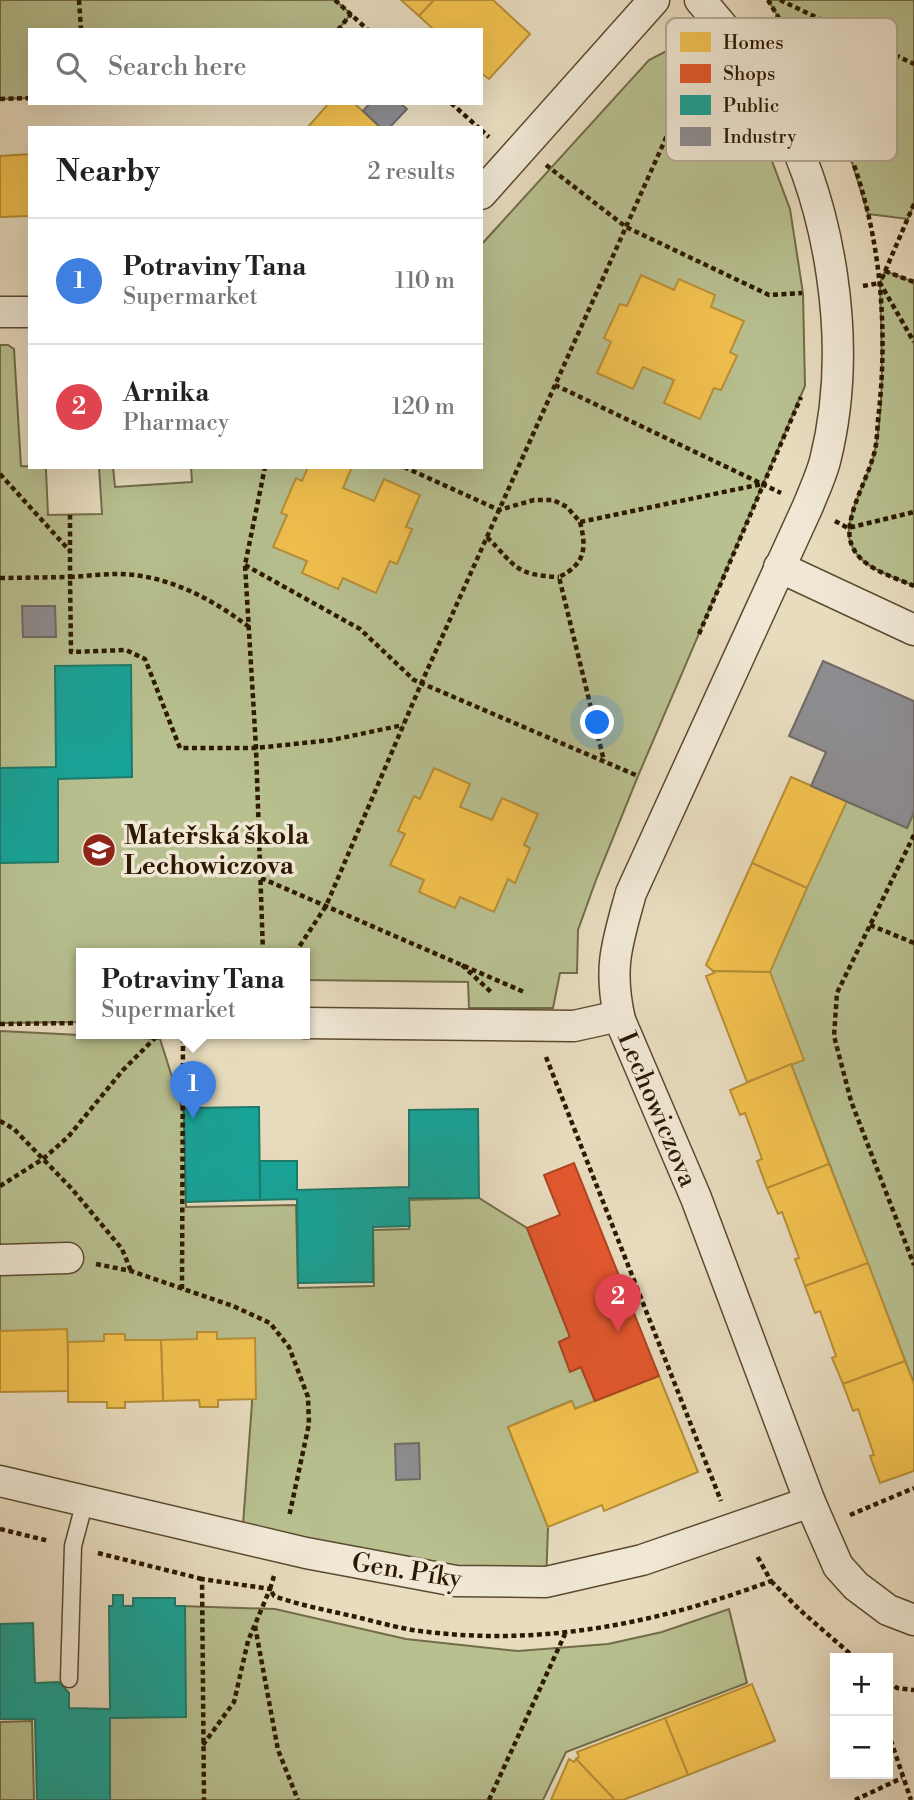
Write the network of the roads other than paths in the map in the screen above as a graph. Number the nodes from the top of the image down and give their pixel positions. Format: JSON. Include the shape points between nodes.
{"nodes":[{"id":1,"x":652,"y":2,"type":"edge"},
{"id":2,"x":803,"y":161,"type":"edge"},
{"id":3,"x":483,"y":192,"type":"edge"},
{"id":4,"x":0,"y":312,"type":"edge"},
{"id":5,"x":28,"y":312,"type":"edge"},
{"id":6,"x":779,"y":567,"type":"junction"},
{"id":7,"x":914,"y":630,"type":"edge"},
{"id":8,"x":619,"y":1016,"type":"junction"},
{"id":9,"x":310,"y":1023,"type":"edge"},
{"id":10,"x":68,"y":1258,"type":"road end"},
{"id":11,"x":0,"y":1259,"type":"edge"},
{"id":12,"x":0,"y":1481,"type":"edge"},
{"id":13,"x":85,"y":1501,"type":"junction"},
{"id":14,"x":816,"y":1515,"type":"junction"},
{"id":15,"x":914,"y":1620,"type":"edge"},
{"id":16,"x":69,"y":1679,"type":"dead end"}],
"edges":[{"from":1,"to":3,"type":"street"},
{"from":2,"to":6,"type":"street","name":"Lechowiczova","via":[[821,222],[833,290],[839,338],[835,413],[808,506]]},
{"from":4,"to":5,"type":"street"},
{"from":6,"to":7,"type":"street"},
{"from":6,"to":8,"type":"street","name":"Lechowiczova","via":[[631,893],[614,957]]},
{"from":8,"to":9,"type":"street","via":[[574,1026]]},
{"from":8,"to":14,"type":"street","name":"Lechowiczova","via":[[696,1198]]},
{"from":10,"to":11,"type":"street"},
{"from":12,"to":13,"type":"street","name":"Gen. Píky"},
{"from":13,"to":14,"type":"street","name":"Gen. Píky","via":[[283,1548],[456,1581],[546,1582],[642,1560],[736,1527]]},
{"from":13,"to":16,"type":"lane","via":[[73,1546]]},
{"from":14,"to":15,"type":"street","name":"Lechowiczova","via":[[838,1566],[856,1586],[888,1610]]}]}
